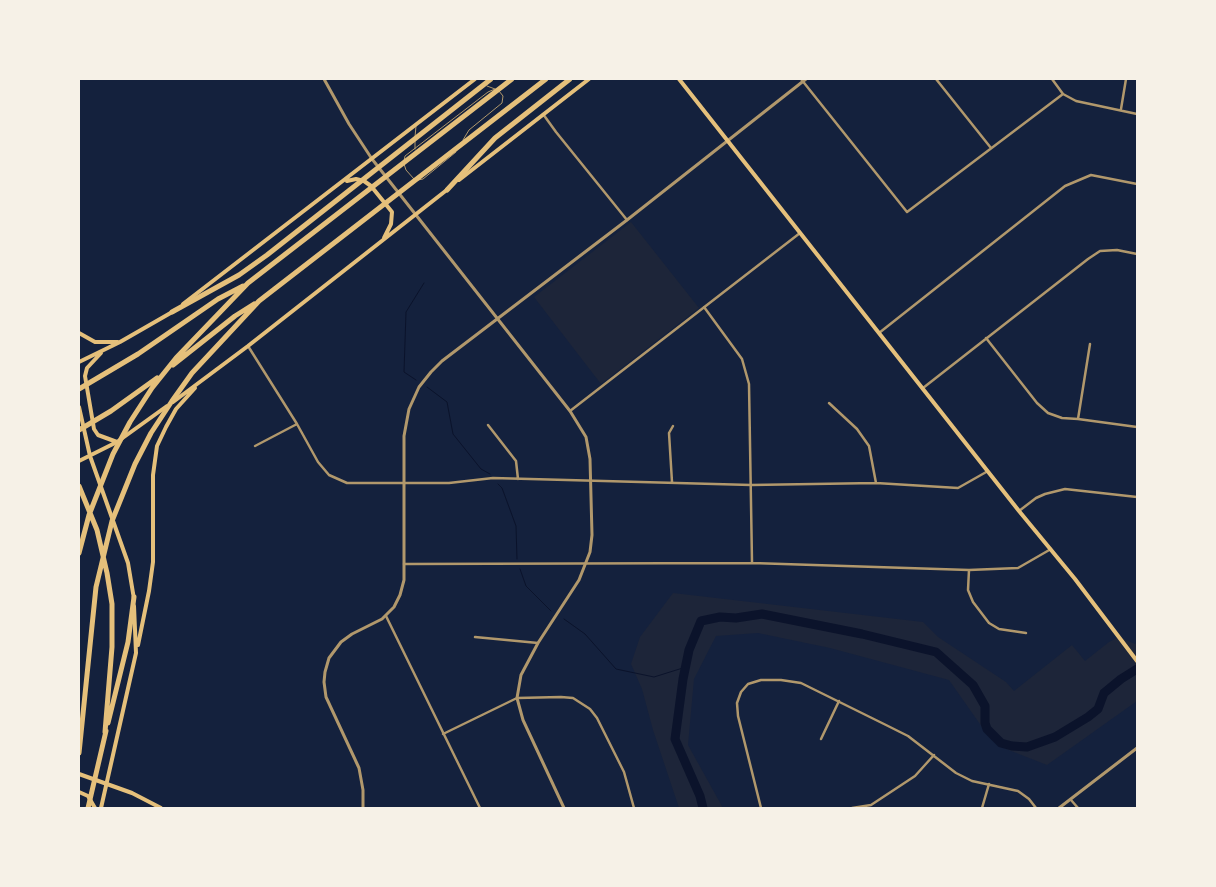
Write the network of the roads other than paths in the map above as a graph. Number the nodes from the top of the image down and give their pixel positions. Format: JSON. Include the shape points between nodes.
{"nodes":[{"id":1,"x":324,"y":79,"type":"edge"},
{"id":2,"x":474,"y":79,"type":"edge"},
{"id":3,"x":491,"y":79,"type":"edge"},
{"id":4,"x":512,"y":79,"type":"edge"},
{"id":5,"x":546,"y":79,"type":"edge"},
{"id":6,"x":570,"y":79,"type":"edge"},
{"id":7,"x":590,"y":79,"type":"edge"},
{"id":8,"x":680,"y":79,"type":"edge"},
{"id":9,"x":936,"y":79,"type":"edge"},
{"id":10,"x":1052,"y":79,"type":"edge"},
{"id":11,"x":1126,"y":79,"type":"edge"},
{"id":12,"x":804,"y":80,"type":"edge"},
{"id":13,"x":494,"y":88,"type":"junction"},
{"id":14,"x":1063,"y":94,"type":"junction"},
{"id":15,"x":1121,"y":110,"type":"junction"},
{"id":16,"x":543,"y":114,"type":"junction"},
{"id":17,"x":1137,"y":114,"type":"edge"},
{"id":18,"x":416,"y":125,"type":"junction"},
{"id":19,"x":728,"y":141,"type":"junction"},
{"id":20,"x":991,"y":149,"type":"junction"},
{"id":21,"x":415,"y":150,"type":"junction"},
{"id":22,"x":372,"y":160,"type":"junction"},
{"id":23,"x":344,"y":181,"type":"junction"},
{"id":24,"x":1137,"y":184,"type":"edge"},
{"id":25,"x":447,"y":190,"type":"junction"},
{"id":26,"x":415,"y":215,"type":"junction"},
{"id":27,"x":627,"y":220,"type":"junction"},
{"id":28,"x":801,"y":232,"type":"junction"},
{"id":29,"x":383,"y":240,"type":"junction"},
{"id":30,"x":1137,"y":254,"type":"edge"},
{"id":31,"x":248,"y":283,"type":"junction"},
{"id":32,"x":259,"y":301,"type":"junction"},
{"id":33,"x":704,"y":308,"type":"junction"},
{"id":34,"x":172,"y":312,"type":"junction"},
{"id":35,"x":498,"y":319,"type":"junction"},
{"id":36,"x":79,"y":333,"type":"edge"},
{"id":37,"x":879,"y":333,"type":"junction"},
{"id":38,"x":986,"y":338,"type":"junction"},
{"id":39,"x":120,"y":342,"type":"junction"},
{"id":40,"x":1090,"y":344,"type":"dead end"},
{"id":41,"x":248,"y":346,"type":"junction"},
{"id":42,"x":103,"y":351,"type":"junction"},
{"id":43,"x":79,"y":362,"type":"edge"},
{"id":44,"x":202,"y":381,"type":"junction"},
{"id":45,"x":79,"y":388,"type":"edge"},
{"id":46,"x":922,"y":388,"type":"junction"},
{"id":47,"x":829,"y":402,"type":"dead end"},
{"id":48,"x":79,"y":407,"type":"edge"},
{"id":49,"x":570,"y":411,"type":"junction"},
{"id":50,"x":1078,"y":418,"type":"junction"},
{"id":51,"x":297,"y":424,"type":"junction"},
{"id":52,"x":488,"y":425,"type":"dead end"},
{"id":53,"x":673,"y":426,"type":"dead end"},
{"id":54,"x":1137,"y":427,"type":"edge"},
{"id":55,"x":79,"y":430,"type":"edge"},
{"id":56,"x":117,"y":442,"type":"junction"},
{"id":57,"x":256,"y":446,"type":"dead end"},
{"id":58,"x":90,"y":456,"type":"junction"},
{"id":59,"x":80,"y":461,"type":"edge"},
{"id":60,"x":988,"y":471,"type":"junction"},
{"id":61,"x":518,"y":480,"type":"junction"},
{"id":62,"x":590,"y":480,"type":"junction"},
{"id":63,"x":672,"y":482,"type":"junction"},
{"id":64,"x":876,"y":483,"type":"junction"},
{"id":65,"x":404,"y":484,"type":"junction"},
{"id":66,"x":751,"y":485,"type":"junction"},
{"id":67,"x":79,"y":486,"type":"edge"},
{"id":68,"x":1137,"y":497,"type":"edge"},
{"id":69,"x":1019,"y":511,"type":"junction"},
{"id":70,"x":1051,"y":548,"type":"junction"},
{"id":71,"x":79,"y":553,"type":"edge"},
{"id":72,"x":752,"y":563,"type":"junction"},
{"id":73,"x":404,"y":564,"type":"junction"},
{"id":74,"x":587,"y":564,"type":"junction"},
{"id":75,"x":969,"y":570,"type":"junction"},
{"id":76,"x":134,"y":597,"type":"junction"},
{"id":77,"x":386,"y":616,"type":"junction"},
{"id":78,"x":1026,"y":633,"type":"dead end"},
{"id":79,"x":475,"y":637,"type":"dead end"},
{"id":80,"x":538,"y":643,"type":"junction"},
{"id":81,"x":136,"y":653,"type":"junction"},
{"id":82,"x":1137,"y":661,"type":"edge"},
{"id":83,"x":517,"y":698,"type":"junction"},
{"id":84,"x":839,"y":701,"type":"junction"},
{"id":85,"x":105,"y":732,"type":"junction"},
{"id":86,"x":444,"y":734,"type":"junction"},
{"id":87,"x":821,"y":740,"type":"dead end"},
{"id":88,"x":1137,"y":748,"type":"edge"},
{"id":89,"x":79,"y":753,"type":"edge"},
{"id":90,"x":934,"y":755,"type":"junction"},
{"id":91,"x":79,"y":774,"type":"edge"},
{"id":92,"x":107,"y":783,"type":"junction"},
{"id":93,"x":989,"y":784,"type":"junction"},
{"id":94,"x":79,"y":792,"type":"edge"},
{"id":95,"x":1071,"y":800,"type":"junction"},
{"id":96,"x":364,"y":807,"type":"edge"},
{"id":97,"x":88,"y":808,"type":"edge"},
{"id":98,"x":95,"y":808,"type":"edge"},
{"id":99,"x":101,"y":808,"type":"edge"},
{"id":100,"x":161,"y":808,"type":"edge"},
{"id":101,"x":480,"y":808,"type":"edge"},
{"id":102,"x":564,"y":808,"type":"edge"},
{"id":103,"x":634,"y":808,"type":"edge"},
{"id":104,"x":762,"y":808,"type":"edge"},
{"id":105,"x":852,"y":808,"type":"edge"},
{"id":106,"x":982,"y":808,"type":"edge"},
{"id":107,"x":1036,"y":808,"type":"edge"},
{"id":108,"x":1059,"y":808,"type":"edge"},
{"id":109,"x":1078,"y":808,"type":"edge"}],
"edges":[{"from":1,"to":22,"type":"street"},
{"from":2,"to":13,"type":"lane"},
{"from":2,"to":18,"type":"main road"},
{"from":3,"to":34,"type":"highway","via":[[239,275]]},
{"from":4,"to":31,"type":"highway"},
{"from":5,"to":32,"type":"highway"},
{"from":6,"to":25,"type":"highway","via":[[495,138]]},
{"from":7,"to":16,"type":"main road"},
{"from":8,"to":19,"type":"main road"},
{"from":9,"to":20,"type":"street"},
{"from":10,"to":14,"type":"street"},
{"from":11,"to":15,"type":"street"},
{"from":12,"to":19,"type":"street"},
{"from":12,"to":20,"type":"street","via":[[907,212]]},
{"from":13,"to":21,"type":"lane"},
{"from":13,"to":21,"type":"lane","via":[[501,92],[504,101],[468,130],[456,152],[419,181],[411,177],[403,162],[405,156]]},
{"from":14,"to":15,"type":"street","via":[[1076,101]]},
{"from":14,"to":20,"type":"street"},
{"from":15,"to":17,"type":"street"},
{"from":16,"to":25,"type":"main road"},
{"from":16,"to":27,"type":"street"},
{"from":18,"to":21,"type":"lane"},
{"from":18,"to":22,"type":"main road"},
{"from":19,"to":27,"type":"street"},
{"from":19,"to":28,"type":"main road"},
{"from":22,"to":23,"type":"main road"},
{"from":22,"to":26,"type":"street"},
{"from":23,"to":29,"type":"main road","via":[[364,180],[392,212],[391,224]]},
{"from":23,"to":34,"type":"main road"},
{"from":24,"to":37,"type":"street","via":[[1091,174],[1065,186]]},
{"from":25,"to":26,"type":"main road"},
{"from":26,"to":29,"type":"main road"},
{"from":26,"to":35,"type":"street"},
{"from":27,"to":35,"type":"street"},
{"from":28,"to":33,"type":"street"},
{"from":28,"to":37,"type":"main road"},
{"from":29,"to":41,"type":"main road"},
{"from":30,"to":38,"type":"street","via":[[1100,251]]},
{"from":31,"to":45,"type":"highway"},
{"from":31,"to":71,"type":"highway","via":[[176,358],[130,422],[101,483]]},
{"from":32,"to":55,"type":"highway","via":[[146,386]]},
{"from":32,"to":89,"type":"highway","via":[[192,373],[172,400],[151,433],[122,491],[96,587]]},
{"from":33,"to":49,"type":"street"},
{"from":33,"to":66,"type":"street","via":[[742,359],[749,384]]},
{"from":34,"to":39,"type":"main road"},
{"from":35,"to":49,"type":"street"},
{"from":35,"to":65,"type":"street","via":[[442,361],[417,392],[404,431]]},
{"from":36,"to":39,"type":"main road","via":[[95,342]]},
{"from":37,"to":46,"type":"main road"},
{"from":38,"to":46,"type":"street"},
{"from":38,"to":50,"type":"street","via":[[1048,413],[1062,418]]},
{"from":39,"to":42,"type":"main road"},
{"from":40,"to":50,"type":"street"},
{"from":41,"to":44,"type":"main road"},
{"from":41,"to":51,"type":"street"},
{"from":42,"to":43,"type":"main road"},
{"from":42,"to":56,"type":"main road","via":[[87,368],[85,376],[94,429]]},
{"from":44,"to":56,"type":"main road"},
{"from":44,"to":81,"type":"main road","via":[[176,409],[157,446],[153,475],[153,562]]},
{"from":46,"to":60,"type":"main road"},
{"from":47,"to":64,"type":"street","via":[[868,446]]},
{"from":48,"to":58,"type":"main road"},
{"from":49,"to":62,"type":"street","via":[[588,444]]},
{"from":50,"to":54,"type":"street"},
{"from":51,"to":57,"type":"street"},
{"from":51,"to":65,"type":"street","via":[[318,462],[334,478],[353,484]]},
{"from":52,"to":61,"type":"street","via":[[516,461]]},
{"from":53,"to":63,"type":"street","via":[[669,433]]},
{"from":56,"to":58,"type":"main road"},
{"from":58,"to":59,"type":"main road"},
{"from":58,"to":76,"type":"main road","via":[[128,563]]},
{"from":60,"to":64,"type":"street","via":[[958,488]]},
{"from":60,"to":69,"type":"main road"},
{"from":61,"to":62,"type":"street"},
{"from":61,"to":65,"type":"street","via":[[484,478]]},
{"from":62,"to":63,"type":"street"},
{"from":62,"to":74,"type":"street","via":[[592,535]]},
{"from":63,"to":66,"type":"street"},
{"from":64,"to":66,"type":"street"},
{"from":65,"to":73,"type":"street"},
{"from":66,"to":72,"type":"street"},
{"from":67,"to":85,"type":"highway","via":[[97,530],[112,604]]},
{"from":68,"to":69,"type":"street","via":[[1060,490],[1036,498]]},
{"from":69,"to":70,"type":"main road"},
{"from":70,"to":75,"type":"street","via":[[1018,568]]},
{"from":70,"to":82,"type":"main road"},
{"from":72,"to":74,"type":"street"},
{"from":72,"to":75,"type":"street"},
{"from":73,"to":74,"type":"street"},
{"from":73,"to":77,"type":"street","via":[[400,594]]},
{"from":74,"to":80,"type":"street"},
{"from":75,"to":78,"type":"street","via":[[968,590],[989,623],[999,629]]},
{"from":76,"to":81,"type":"main road"},
{"from":76,"to":85,"type":"highway","via":[[128,642]]},
{"from":77,"to":86,"type":"street"},
{"from":77,"to":96,"type":"street","via":[[341,642],[329,658],[324,677],[326,697],[359,768]]},
{"from":79,"to":80,"type":"street"},
{"from":80,"to":83,"type":"street","via":[[521,675]]},
{"from":81,"to":92,"type":"main road"},
{"from":83,"to":86,"type":"street"},
{"from":83,"to":102,"type":"street","via":[[523,720]]},
{"from":83,"to":103,"type":"street","via":[[573,698],[590,709],[624,772]]},
{"from":84,"to":87,"type":"street"},
{"from":84,"to":90,"type":"street","via":[[908,736]]},
{"from":84,"to":104,"type":"street","via":[[801,683],[781,680],[761,680],[748,684],[741,692],[737,703],[738,716]]},
{"from":85,"to":97,"type":"highway"},
{"from":86,"to":101,"type":"street"},
{"from":88,"to":95,"type":"street"},
{"from":90,"to":93,"type":"street","via":[[956,773],[972,781]]},
{"from":90,"to":105,"type":"street","via":[[915,776],[871,805]]},
{"from":91,"to":92,"type":"main road"},
{"from":92,"to":99,"type":"main road"},
{"from":92,"to":100,"type":"main road"},
{"from":93,"to":106,"type":"street"},
{"from":93,"to":107,"type":"street","via":[[1018,790]]},
{"from":94,"to":98,"type":"main road","via":[[88,796]]},
{"from":95,"to":108,"type":"street"},
{"from":95,"to":109,"type":"street"}]}
